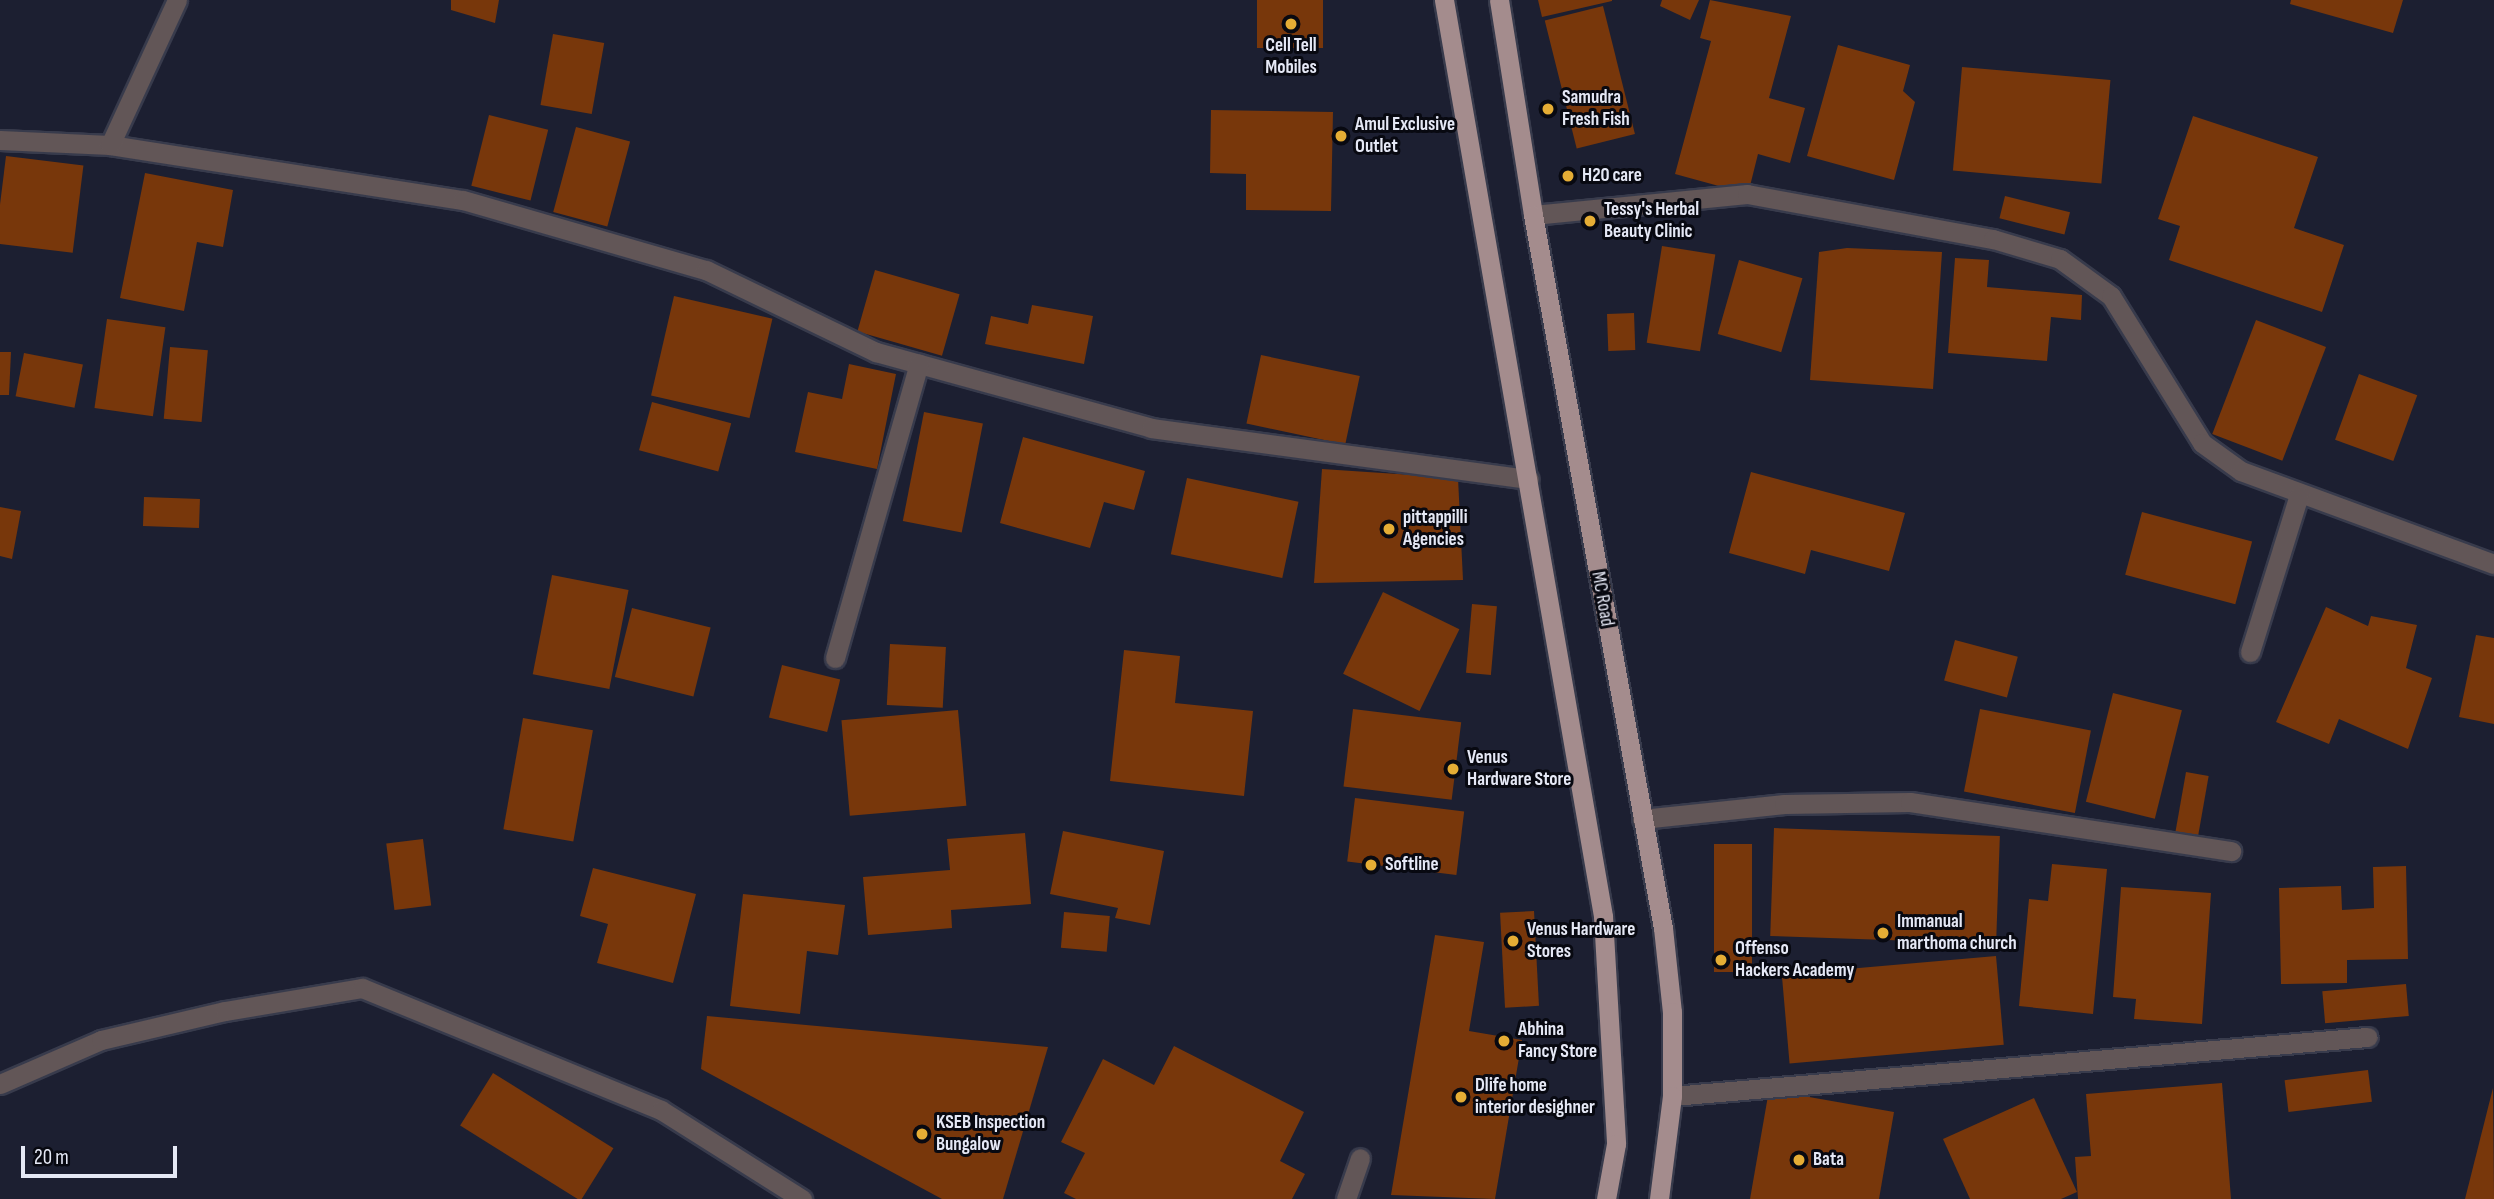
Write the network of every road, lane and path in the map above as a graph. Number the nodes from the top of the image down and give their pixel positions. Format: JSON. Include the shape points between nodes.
{"nodes":[{"id":1,"x":177,"y":0,"type":"edge"},
{"id":2,"x":1444,"y":0,"type":"edge"},
{"id":3,"x":1499,"y":0,"type":"edge"},
{"id":4,"x":0,"y":140,"type":"edge"},
{"id":5,"x":110,"y":145,"type":"junction"},
{"id":6,"x":1533,"y":215,"type":"junction"},
{"id":7,"x":919,"y":364,"type":"junction"},
{"id":8,"x":1529,"y":479,"type":"junction"},
{"id":9,"x":2299,"y":495,"type":"junction"},
{"id":10,"x":2494,"y":564,"type":"edge"},
{"id":11,"x":2250,"y":652,"type":"dead end"},
{"id":12,"x":835,"y":658,"type":"dead end"},
{"id":13,"x":1642,"y":819,"type":"junction"},
{"id":14,"x":2231,"y":851,"type":"dead end"},
{"id":15,"x":2368,"y":1037,"type":"dead end"},
{"id":16,"x":0,"y":1084,"type":"edge"},
{"id":17,"x":1672,"y":1096,"type":"junction"},
{"id":18,"x":1360,"y":1158,"type":"dead end"},
{"id":19,"x":802,"y":1199,"type":"edge"},
{"id":20,"x":1346,"y":1199,"type":"edge"},
{"id":21,"x":1606,"y":1199,"type":"edge"},
{"id":22,"x":1659,"y":1199,"type":"edge"}],
"edges":[{"from":1,"to":5,"type":"street"},
{"from":2,"to":8,"type":"main road"},
{"from":3,"to":6,"type":"main road","name":"MC Road"},
{"from":4,"to":5,"type":"street"},
{"from":5,"to":7,"type":"street","via":[[463,200],[706,270],[876,352]]},
{"from":6,"to":9,"type":"street","via":[[1747,194],[1993,239],[2060,259],[2111,296],[2202,443],[2241,471]]},
{"from":6,"to":13,"type":"main road","name":"MC Road"},
{"from":7,"to":8,"type":"street","via":[[1151,428]]},
{"from":7,"to":12,"type":"street"},
{"from":8,"to":21,"type":"main road","via":[[1603,916],[1616,1144]]},
{"from":9,"to":10,"type":"street"},
{"from":9,"to":11,"type":"street"},
{"from":13,"to":14,"type":"street","via":[[1784,804],[1910,802]]},
{"from":13,"to":17,"type":"main road","name":"MC Road","via":[[1672,1012]]},
{"from":15,"to":17,"type":"street"},
{"from":16,"to":19,"type":"street","via":[[101,1040],[225,1011],[362,988],[661,1110]]},
{"from":17,"to":22,"type":"main road","name":"MC Road"},
{"from":18,"to":20,"type":"street"}]}
